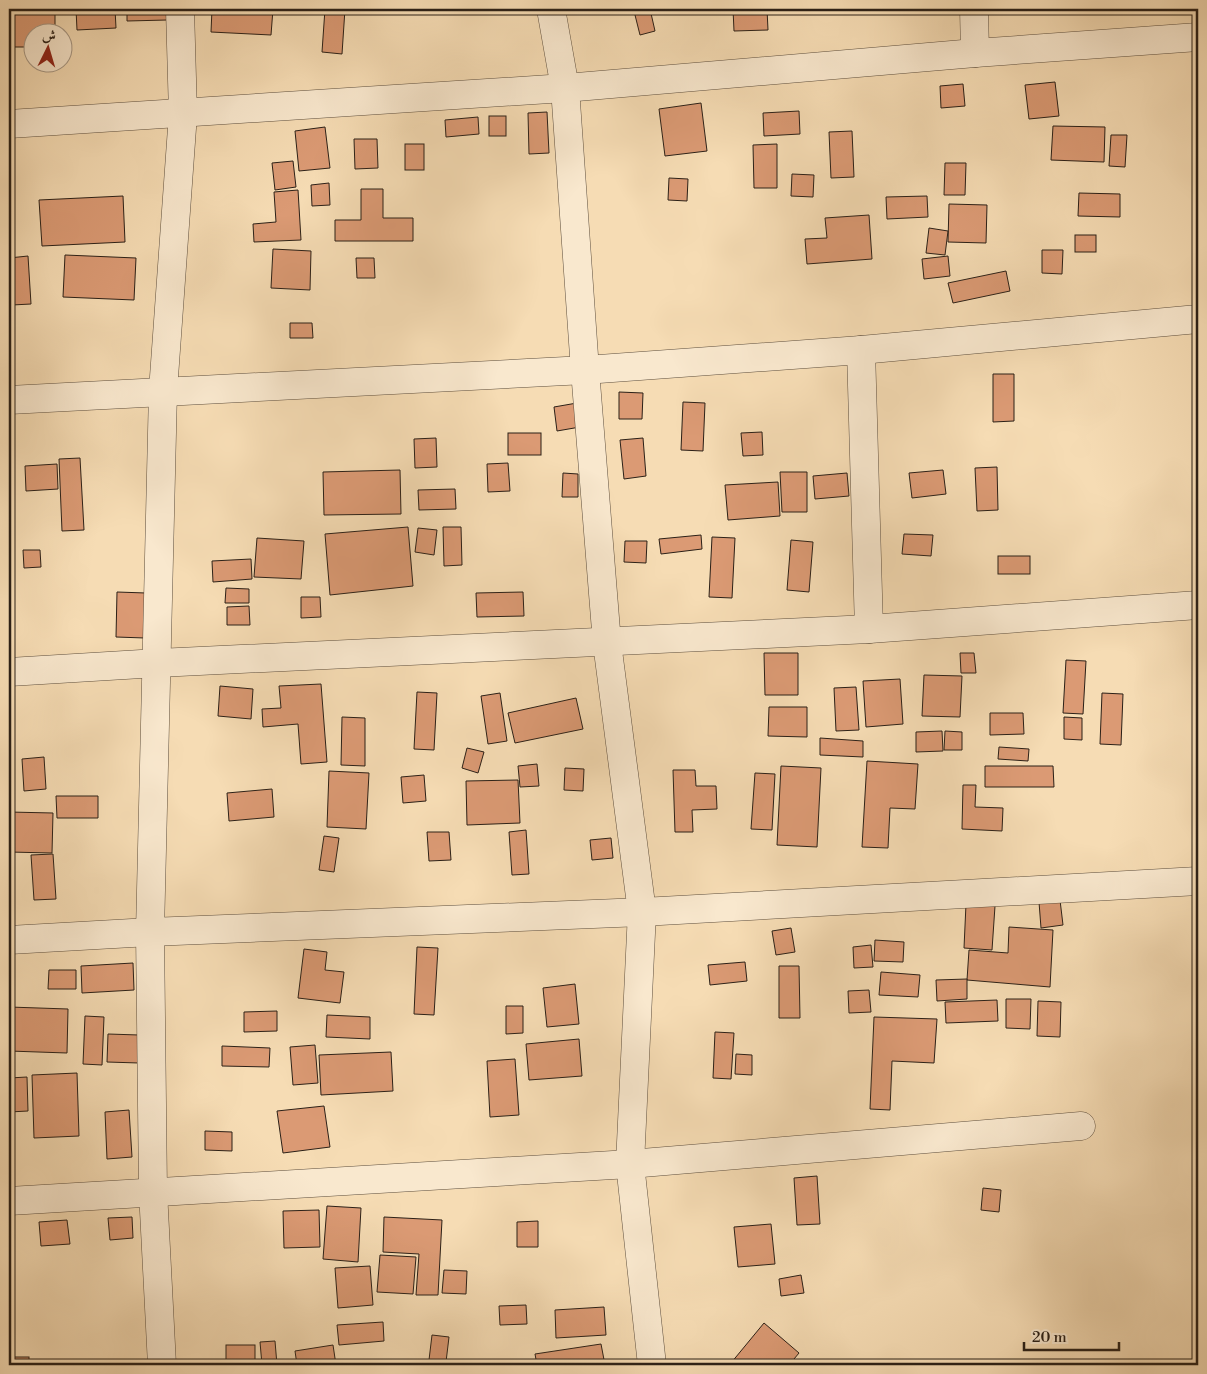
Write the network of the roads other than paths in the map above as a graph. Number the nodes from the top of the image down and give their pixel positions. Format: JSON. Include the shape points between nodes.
{"nodes":[{"id":1,"x":180,"y":9,"type":"edge"},
{"id":2,"x":551,"y":9,"type":"edge"},
{"id":3,"x":974,"y":9,"type":"edge"},
{"id":4,"x":1198,"y":37,"type":"edge"},
{"id":5,"x":975,"y":52,"type":"junction"},
{"id":6,"x":565,"y":88,"type":"junction"},
{"id":7,"x":183,"y":114,"type":"junction"},
{"id":8,"x":9,"y":124,"type":"edge"},
{"id":9,"x":1198,"y":319,"type":"edge"},
{"id":10,"x":861,"y":350,"type":"junction"},
{"id":11,"x":585,"y":370,"type":"junction"},
{"id":12,"x":163,"y":391,"type":"junction"},
{"id":13,"x":9,"y":400,"type":"edge"},
{"id":14,"x":1198,"y":605,"type":"edge"},
{"id":15,"x":869,"y":629,"type":"junction"},
{"id":16,"x":607,"y":643,"type":"junction"},
{"id":17,"x":158,"y":663,"type":"junction"},
{"id":18,"x":9,"y":672,"type":"edge"},
{"id":19,"x":1198,"y":881,"type":"edge"},
{"id":20,"x":642,"y":912,"type":"junction"},
{"id":21,"x":150,"y":932,"type":"junction"},
{"id":22,"x":9,"y":940,"type":"edge"},
{"id":23,"x":1081,"y":1126,"type":"dead end"},
{"id":24,"x":630,"y":1164,"type":"junction"},
{"id":25,"x":153,"y":1191,"type":"junction"},
{"id":26,"x":9,"y":1201,"type":"edge"},
{"id":27,"x":162,"y":1365,"type":"edge"},
{"id":28,"x":652,"y":1365,"type":"edge"}],
"edges":[{"from":1,"to":7,"type":"street"},
{"from":2,"to":6,"type":"street"},
{"from":3,"to":5,"type":"street"},
{"from":4,"to":5,"type":"street"},
{"from":5,"to":6,"type":"street"},
{"from":6,"to":7,"type":"street"},
{"from":6,"to":11,"type":"street"},
{"from":7,"to":8,"type":"street"},
{"from":7,"to":12,"type":"street"},
{"from":9,"to":10,"type":"street"},
{"from":10,"to":11,"type":"street"},
{"from":10,"to":15,"type":"street"},
{"from":11,"to":12,"type":"street"},
{"from":11,"to":16,"type":"street"},
{"from":12,"to":13,"type":"street"},
{"from":12,"to":17,"type":"street"},
{"from":14,"to":15,"type":"street"},
{"from":15,"to":16,"type":"street"},
{"from":16,"to":17,"type":"street"},
{"from":16,"to":20,"type":"street"},
{"from":17,"to":18,"type":"street"},
{"from":17,"to":21,"type":"street"},
{"from":19,"to":20,"type":"street"},
{"from":20,"to":21,"type":"street"},
{"from":20,"to":24,"type":"street"},
{"from":21,"to":22,"type":"street"},
{"from":21,"to":25,"type":"street"},
{"from":23,"to":24,"type":"street"},
{"from":24,"to":25,"type":"street"},
{"from":24,"to":28,"type":"street"},
{"from":25,"to":26,"type":"street"},
{"from":25,"to":27,"type":"street"}]}
